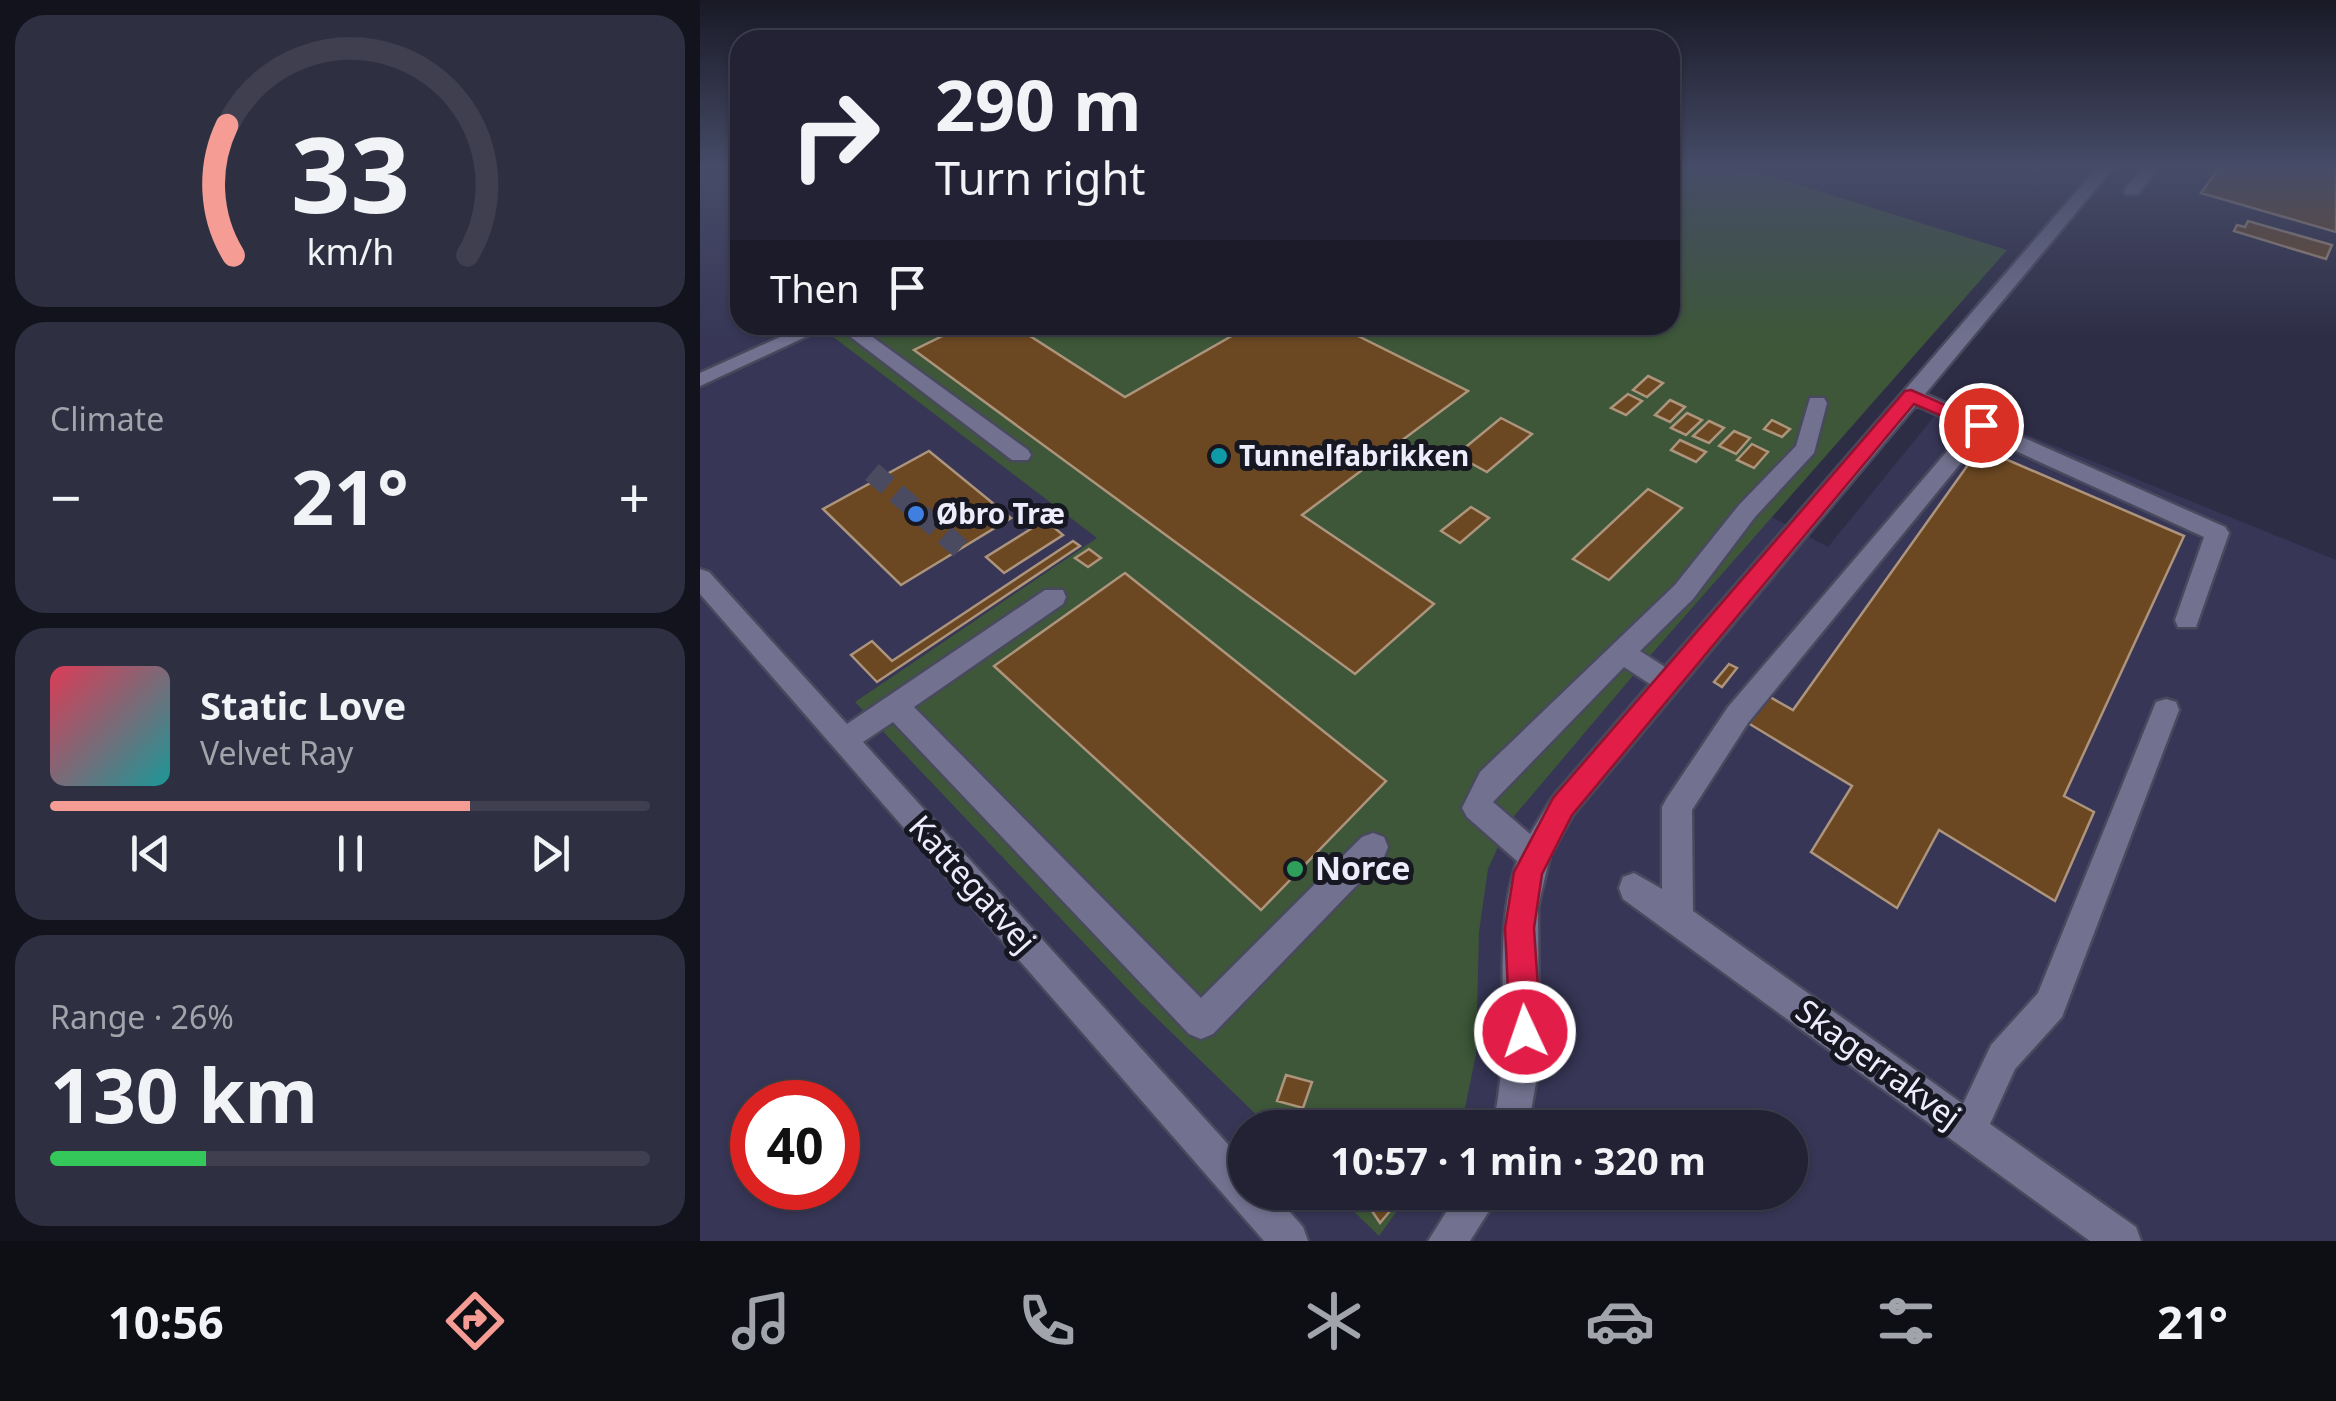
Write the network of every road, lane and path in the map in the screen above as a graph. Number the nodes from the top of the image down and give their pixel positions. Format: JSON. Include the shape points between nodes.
{"nodes":[{"id":1,"x":2056,"y":226,"type":"edge"},
{"id":2,"x":800,"y":335,"type":"edge"},
{"id":3,"x":858,"y":335,"type":"edge"},
{"id":4,"x":700,"y":380,"type":"edge"},
{"id":5,"x":1911,"y":396,"type":"junction"},
{"id":6,"x":1817,"y":403,"type":"dead end"},
{"id":7,"x":1981,"y":425,"type":"junction"},
{"id":8,"x":1020,"y":455,"type":"dead end"},
{"id":9,"x":700,"y":578,"type":"edge"},
{"id":10,"x":1054,"y":597,"type":"dead end"},
{"id":11,"x":2187,"y":620,"type":"dead end"},
{"id":12,"x":1622,"y":653,"type":"junction"},
{"id":13,"x":1668,"y":682,"type":"junction"},
{"id":14,"x":895,"y":706,"type":"junction"},
{"id":15,"x":2166,"y":710,"type":"dead end"},
{"id":16,"x":844,"y":740,"type":"junction"},
{"id":17,"x":1373,"y":847,"type":"dead end"},
{"id":18,"x":1536,"y":856,"type":"junction"},
{"id":19,"x":1634,"y":888,"type":"dead end"},
{"id":20,"x":1676,"y":918,"type":"junction"},
{"id":21,"x":1514,"y":1110,"type":"edge"},
{"id":22,"x":1968,"y":1130,"type":"junction"},
{"id":23,"x":1228,"y":1172,"type":"edge"},
{"id":24,"x":1262,"y":1210,"type":"edge"},
{"id":25,"x":1469,"y":1210,"type":"edge"},
{"id":26,"x":1289,"y":1241,"type":"edge"},
{"id":27,"x":1447,"y":1241,"type":"edge"},
{"id":28,"x":2122,"y":1241,"type":"edge"}],
"edges":[{"from":1,"to":5,"type":"street"},
{"from":2,"to":4,"type":"street"},
{"from":3,"to":8,"type":"street"},
{"from":5,"to":7,"type":"street"},
{"from":5,"to":13,"type":"street"},
{"from":6,"to":12,"type":"street","via":[[1806,448],[1795,463]]},
{"from":7,"to":11,"type":"street","via":[[2217,533]]},
{"from":7,"to":20,"type":"street","via":[[1738,715],[1677,807]]},
{"from":9,"to":16,"type":"street","name":"Kattegatvej"},
{"from":10,"to":14,"type":"street"},
{"from":12,"to":13,"type":"street"},
{"from":12,"to":18,"type":"street","via":[[1478,798],[1491,823]]},
{"from":13,"to":18,"type":"street","via":[[1562,807]]},
{"from":14,"to":16,"type":"street"},
{"from":14,"to":17,"type":"street","via":[[1201,1022]]},
{"from":15,"to":22,"type":"street","via":[[2050,1006],[2004,1057]]},
{"from":16,"to":23,"type":"street","name":"Kattegatvej"},
{"from":18,"to":21,"type":"street","via":[[1519,928],[1525,1032]]},
{"from":19,"to":20,"type":"street","name":"Skagerrakvej"},
{"from":20,"to":22,"type":"street","name":"Skagerrakvej"},
{"from":22,"to":28,"type":"street","name":"Skagerrakvej"},
{"from":24,"to":26,"type":"street","name":"Kattegatvej"},
{"from":25,"to":27,"type":"street"}]}
